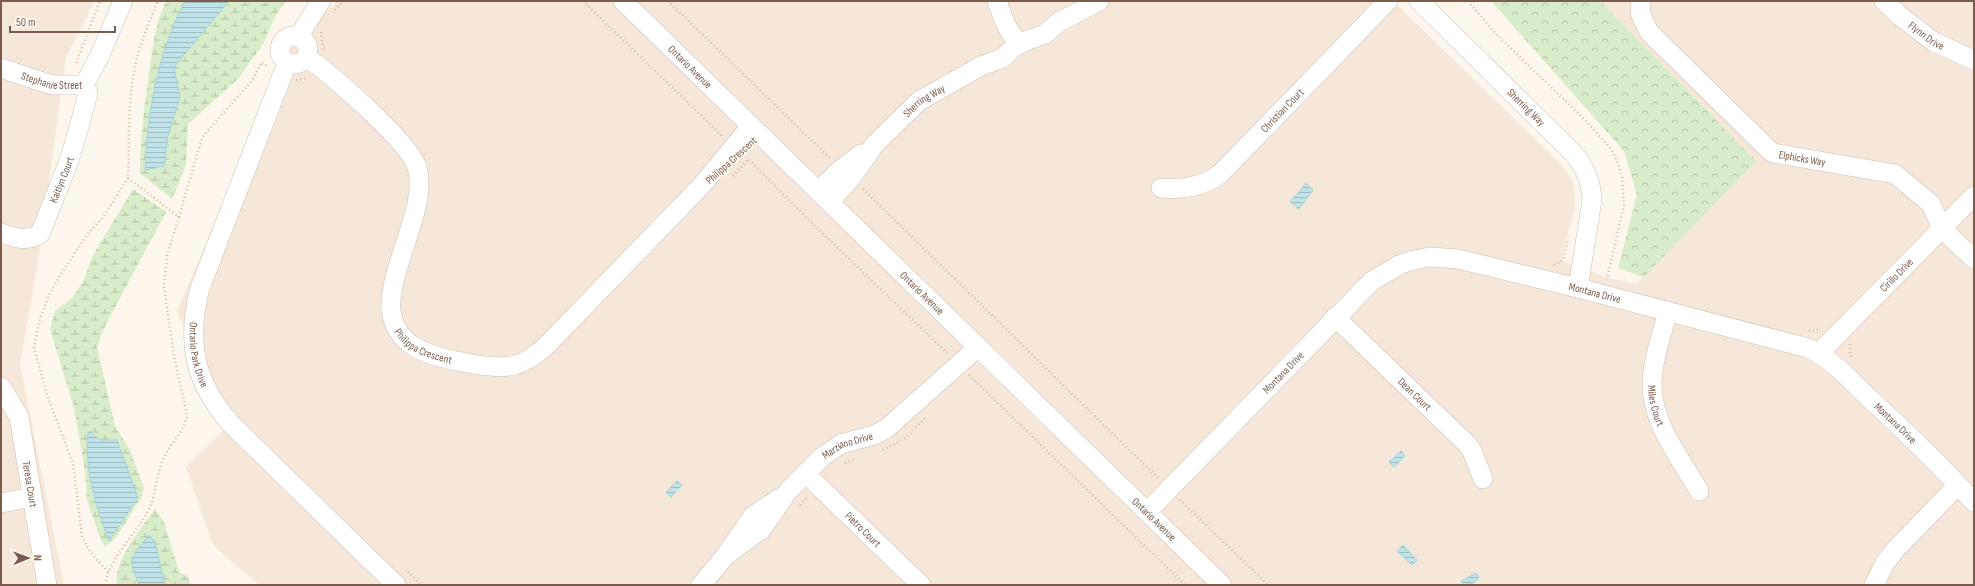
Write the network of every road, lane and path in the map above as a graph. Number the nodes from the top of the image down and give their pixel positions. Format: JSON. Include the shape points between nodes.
{"nodes":[{"id":1,"x":100,"y":1,"type":"edge"},
{"id":2,"x":123,"y":1,"type":"edge"},
{"id":3,"x":158,"y":1,"type":"edge"},
{"id":4,"x":343,"y":1,"type":"edge"},
{"id":5,"x":584,"y":1,"type":"edge"},
{"id":6,"x":623,"y":1,"type":"edge"},
{"id":7,"x":668,"y":1,"type":"edge"},
{"id":8,"x":998,"y":1,"type":"edge"},
{"id":9,"x":1098,"y":1,"type":"edge"},
{"id":10,"x":1388,"y":1,"type":"edge"},
{"id":11,"x":1419,"y":1,"type":"edge"},
{"id":12,"x":1641,"y":1,"type":"edge"},
{"id":13,"x":1884,"y":1,"type":"edge"},
{"id":14,"x":326,"y":8,"type":"edge"},
{"id":15,"x":321,"y":29,"type":"dead end"},
{"id":16,"x":298,"y":37,"type":"junction"},
{"id":17,"x":1017,"y":37,"type":"junction"},
{"id":18,"x":330,"y":53,"type":"dead end"},
{"id":19,"x":306,"y":57,"type":"junction"},
{"id":20,"x":1974,"y":60,"type":"edge"},
{"id":21,"x":1,"y":68,"type":"edge"},
{"id":22,"x":73,"y":70,"type":"dead end"},
{"id":23,"x":290,"y":76,"type":"junction"},
{"id":24,"x":310,"y":78,"type":"dead end"},
{"id":25,"x":84,"y":85,"type":"junction"},
{"id":26,"x":756,"y":130,"type":"junction"},
{"id":27,"x":741,"y":153,"type":"junction"},
{"id":28,"x":846,"y":174,"type":"junction"},
{"id":29,"x":732,"y":177,"type":"dead end"},
{"id":30,"x":128,"y":178,"type":"junction"},
{"id":31,"x":1161,"y":188,"type":"dead end"},
{"id":32,"x":1974,"y":196,"type":"edge"},
{"id":33,"x":824,"y":197,"type":"junction"},
{"id":34,"x":179,"y":217,"type":"junction"},
{"id":35,"x":1942,"y":229,"type":"junction"},
{"id":36,"x":1,"y":233,"type":"edge"},
{"id":37,"x":1568,"y":239,"type":"dead end"},
{"id":38,"x":1974,"y":259,"type":"edge"},
{"id":39,"x":1546,"y":264,"type":"dead end"},
{"id":40,"x":1573,"y":286,"type":"junction"},
{"id":41,"x":1668,"y":311,"type":"junction"},
{"id":42,"x":1335,"y":318,"type":"junction"},
{"id":43,"x":972,"y":343,"type":"junction"},
{"id":44,"x":1819,"y":353,"type":"junction"},
{"id":45,"x":955,"y":361,"type":"junction"},
{"id":46,"x":1,"y":387,"type":"edge"},
{"id":47,"x":805,"y":473,"type":"junction"},
{"id":48,"x":1483,"y":479,"type":"dead end"},
{"id":49,"x":1958,"y":485,"type":"junction"},
{"id":50,"x":1699,"y":491,"type":"dead end"},
{"id":51,"x":1179,"y":495,"type":"junction"},
{"id":52,"x":32,"y":497,"type":"junction"},
{"id":53,"x":1974,"y":502,"type":"edge"},
{"id":54,"x":1,"y":503,"type":"edge"},
{"id":55,"x":1147,"y":512,"type":"junction"},
{"id":56,"x":108,"y":572,"type":"junction"},
{"id":57,"x":400,"y":577,"type":"edge"},
{"id":58,"x":47,"y":585,"type":"edge"},
{"id":59,"x":106,"y":585,"type":"edge"},
{"id":60,"x":421,"y":585,"type":"edge"},
{"id":61,"x":701,"y":585,"type":"edge"},
{"id":62,"x":921,"y":585,"type":"edge"},
{"id":63,"x":1185,"y":585,"type":"edge"},
{"id":64,"x":1222,"y":585,"type":"edge"},
{"id":65,"x":1268,"y":585,"type":"edge"},
{"id":66,"x":1874,"y":585,"type":"edge"}],
"edges":[{"from":1,"to":22,"type":"path"},
{"from":2,"to":25,"type":"street","name":"Stephanie Street","via":[[100,56]]},
{"from":3,"to":30,"type":"path","via":[[136,60],[132,87]]},
{"from":4,"to":14,"type":"path"},
{"from":5,"to":27,"type":"path"},
{"from":6,"to":26,"type":"street","name":"Ontario Avenue"},
{"from":7,"to":28,"type":"path"},
{"from":8,"to":17,"type":"street","via":[[1005,23]]},
{"from":9,"to":17,"type":"street","name":"Sherring Way","via":[[1059,22],[1045,34]]},
{"from":10,"to":31,"type":"street","name":"Christian Court","via":[[1220,174],[1201,185],[1188,188]]},
{"from":11,"to":40,"type":"street","name":"Sherring Way","via":[[1582,164],[1592,187],[1591,213],[1574,264]]},
{"from":12,"to":35,"type":"street","name":"Elphicks Way","via":[[1640,13],[1649,32],[1773,153],[1895,174],[1931,204]]},
{"from":13,"to":20,"type":"street","name":"Flynn Drive","via":[[1934,42]]},
{"from":14,"to":16,"type":"street"},
{"from":15,"to":18,"type":"path","via":[[323,47]]},
{"from":16,"to":19,"type":"street","via":[[306,43]]},
{"from":16,"to":23,"type":"street","via":[[289,37],[281,43],[279,52]]},
{"from":17,"to":28,"type":"street","name":"Sherring Way","via":[[1003,58],[981,66],[919,101]]},
{"from":19,"to":23,"type":"street","via":[[296,64]]},
{"from":19,"to":27,"type":"street","name":"Philippa Crescent","via":[[332,77],[399,140],[417,167],[419,189],[393,288],[392,312],[399,333],[406,341],[422,350],[492,367],[516,365],[536,355],[702,185]]},
{"from":21,"to":25,"type":"street","name":"Stephanie Street","via":[[52,85]]},
{"from":23,"to":24,"type":"path"},
{"from":23,"to":34,"type":"path","via":[[269,71],[268,66],[262,62],[251,82],[204,135]]},
{"from":23,"to":57,"type":"street","name":"Ontario Park Drive","via":[[200,288],[194,322],[194,353],[205,387],[230,423]]},
{"from":25,"to":36,"type":"street","name":"Kaitlyn Court","via":[[88,93],[69,161],[40,234],[32,238],[19,239]]},
{"from":26,"to":27,"type":"street","name":"Philippa Crescent"},
{"from":26,"to":33,"type":"street","name":"Ontario Avenue"},
{"from":27,"to":29,"type":"path"},
{"from":27,"to":45,"type":"path"},
{"from":28,"to":33,"type":"street","name":"Sherring Way"},
{"from":28,"to":51,"type":"path"},
{"from":30,"to":34,"type":"path"},
{"from":30,"to":56,"type":"path","via":[[104,216],[87,235],[49,295],[39,322],[34,348],[48,398],[73,463],[82,537],[90,552]]},
{"from":32,"to":35,"type":"street","name":"Cirillo Drive"},
{"from":33,"to":43,"type":"street","name":"Ontario Avenue"},
{"from":34,"to":56,"type":"path","via":[[167,255],[164,287],[174,356],[187,415],[186,423],[164,456],[155,493],[147,512]]},
{"from":35,"to":38,"type":"street","name":"Elphicks Way"},
{"from":35,"to":44,"type":"street","name":"Cirillo Drive"},
{"from":37,"to":39,"type":"path","via":[[1563,260],[1554,266]]},
{"from":40,"to":41,"type":"street","name":"Montana Drive"},
{"from":40,"to":42,"type":"street","name":"Montana Drive","via":[[1458,259],[1430,257],[1401,264],[1372,280]]},
{"from":41,"to":44,"type":"street","name":"Montana Drive","via":[[1792,343]]},
{"from":41,"to":50,"type":"street","name":"Miles Court","via":[[1654,365],[1653,400],[1663,428]]},
{"from":42,"to":48,"type":"street","name":"Dean Court","via":[[1467,444],[1472,450]]},
{"from":42,"to":51,"type":"street","name":"Montana Drive"},
{"from":43,"to":45,"type":"street","name":"Marziano Drive"},
{"from":43,"to":55,"type":"street","name":"Ontario Avenue"},
{"from":44,"to":49,"type":"street","name":"Montana Drive","via":[[1849,366]]},
{"from":45,"to":47,"type":"street","name":"Marziano Drive","via":[[886,429],[841,444]]},
{"from":45,"to":63,"type":"path"},
{"from":46,"to":52,"type":"street","name":"Teresa Court","via":[[19,417]]},
{"from":47,"to":61,"type":"street","name":"Marziano Drive","via":[[788,491],[753,516]]},
{"from":47,"to":62,"type":"street","name":"Pietro Court"},
{"from":49,"to":53,"type":"street","name":"Montana Drive"},
{"from":49,"to":66,"type":"street","via":[[1894,551]]},
{"from":51,"to":55,"type":"street","name":"Montana Drive"},
{"from":51,"to":65,"type":"path"},
{"from":52,"to":54,"type":"street"},
{"from":52,"to":58,"type":"street","name":"Teresa Court"},
{"from":55,"to":64,"type":"street","name":"Ontario Avenue"},
{"from":56,"to":59,"type":"path"},
{"from":57,"to":60,"type":"path"}]}
